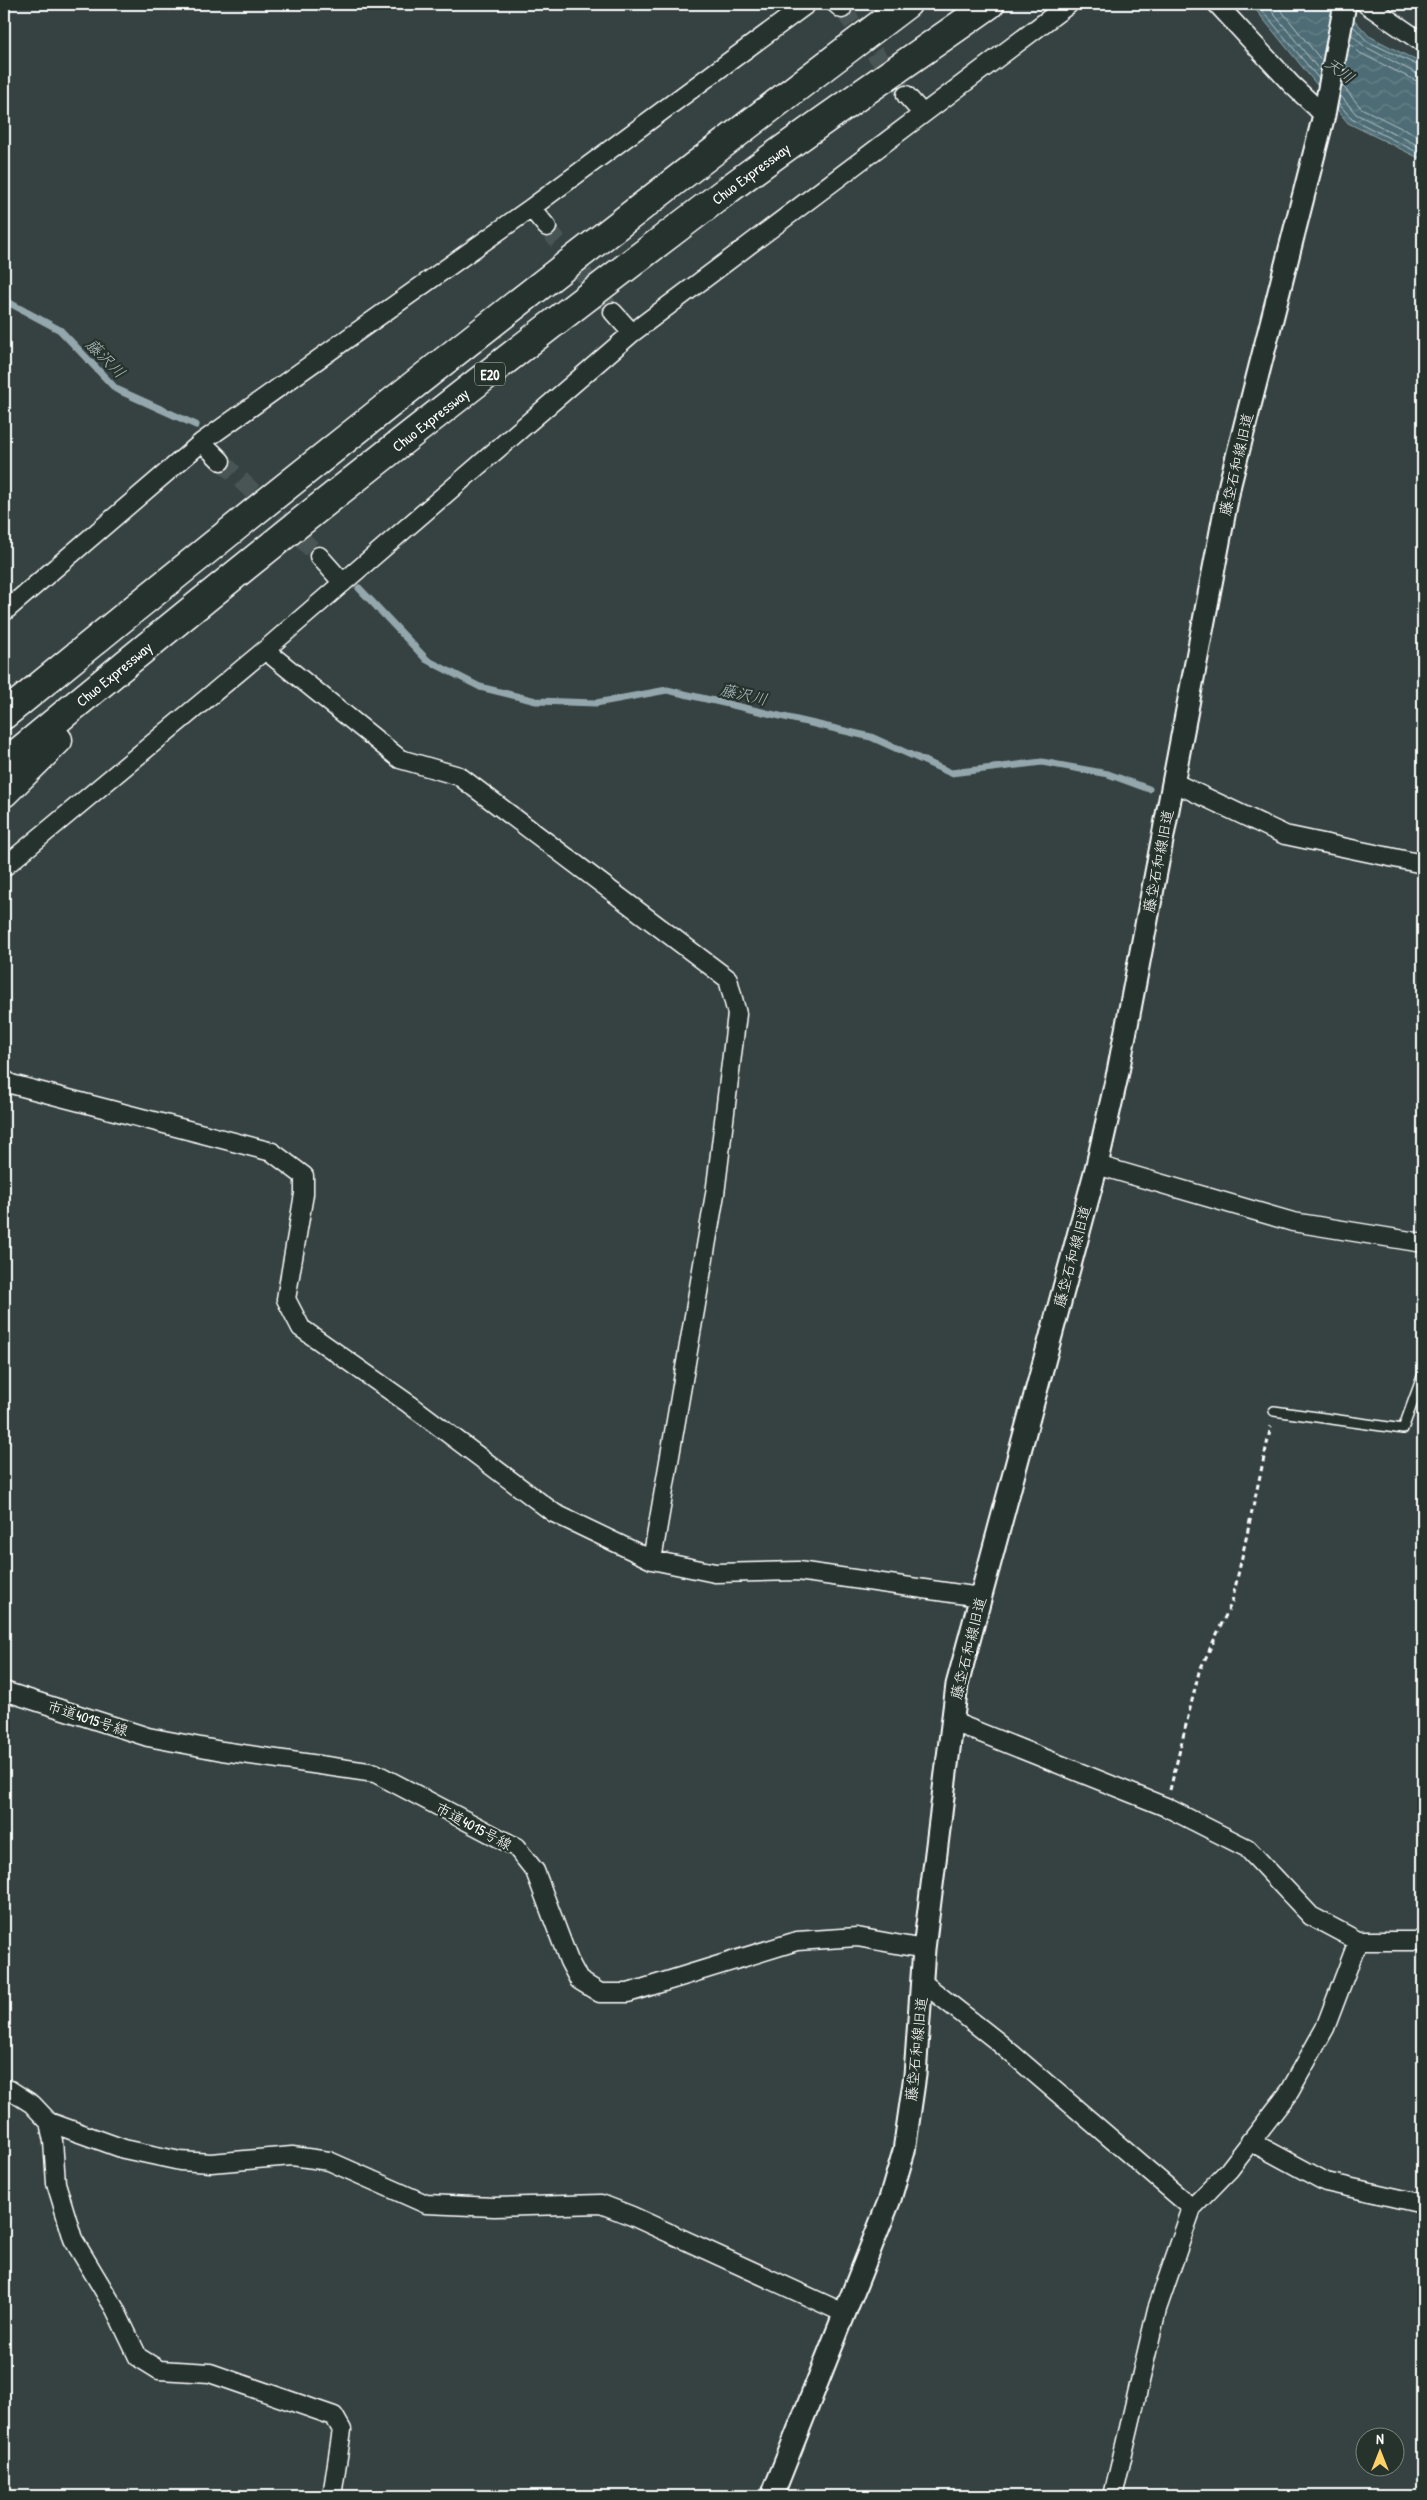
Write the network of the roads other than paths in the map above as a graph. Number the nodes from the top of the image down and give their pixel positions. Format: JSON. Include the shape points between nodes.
{"nodes":[{"id":1,"x":807,"y":4,"type":"edge"},
{"id":2,"x":907,"y":4,"type":"edge"},
{"id":3,"x":990,"y":4,"type":"edge"},
{"id":4,"x":1069,"y":4,"type":"edge"},
{"id":5,"x":1217,"y":4,"type":"edge"},
{"id":6,"x":1345,"y":4,"type":"edge"},
{"id":7,"x":1366,"y":4,"type":"edge"},
{"id":8,"x":1423,"y":43,"type":"edge"},
{"id":9,"x":906,"y":95,"type":"tunnel mouth"},
{"id":10,"x":1326,"y":107,"type":"junction"},
{"id":11,"x":922,"y":113,"type":"junction"},
{"id":12,"x":531,"y":208,"type":"junction"},
{"id":13,"x":547,"y":227,"type":"tunnel mouth"},
{"id":14,"x":613,"y":312,"type":"tunnel mouth"},
{"id":15,"x":632,"y":333,"type":"junction"},
{"id":16,"x":202,"y":442,"type":"junction"},
{"id":17,"x":221,"y":460,"type":"tunnel mouth"},
{"id":18,"x":231,"y":528,"type":"junction"},
{"id":19,"x":319,"y":556,"type":"tunnel mouth"},
{"id":20,"x":343,"y":583,"type":"junction"},
{"id":21,"x":4,"y":612,"type":"edge"},
{"id":22,"x":168,"y":628,"type":"junction"},
{"id":23,"x":265,"y":650,"type":"junction"},
{"id":24,"x":4,"y":700,"type":"edge"},
{"id":25,"x":4,"y":715,"type":"edge"},
{"id":26,"x":4,"y":764,"type":"edge"},
{"id":27,"x":1174,"y":782,"type":"junction"},
{"id":28,"x":4,"y":793,"type":"edge"},
{"id":29,"x":1423,"y":864,"type":"edge"},
{"id":30,"x":4,"y":867,"type":"edge"},
{"id":31,"x":4,"y":1079,"type":"edge"},
{"id":32,"x":1096,"y":1165,"type":"junction"},
{"id":33,"x":1423,"y":1243,"type":"edge"},
{"id":34,"x":1423,"y":1374,"type":"edge"},
{"id":35,"x":1274,"y":1411,"type":"road end"},
{"id":36,"x":652,"y":1560,"type":"junction"},
{"id":37,"x":980,"y":1597,"type":"junction"},
{"id":38,"x":4,"y":1691,"type":"edge"},
{"id":39,"x":951,"y":1721,"type":"junction"},
{"id":40,"x":1358,"y":1941,"type":"junction"},
{"id":41,"x":1423,"y":1941,"type":"edge"},
{"id":42,"x":924,"y":1949,"type":"junction"},
{"id":43,"x":922,"y":1982,"type":"junction"},
{"id":44,"x":4,"y":2089,"type":"edge"},
{"id":45,"x":49,"y":2122,"type":"junction"},
{"id":46,"x":1250,"y":2141,"type":"junction"},
{"id":47,"x":1423,"y":2204,"type":"edge"},
{"id":48,"x":1192,"y":2208,"type":"junction"},
{"id":49,"x":844,"y":2313,"type":"junction"},
{"id":50,"x":332,"y":2496,"type":"edge"},
{"id":51,"x":772,"y":2496,"type":"edge"},
{"id":52,"x":1113,"y":2496,"type":"edge"}],
"edges":[{"from":1,"to":12,"type":"street"},
{"from":2,"to":18,"type":"highway","number":"E20","via":[[706,156]]},
{"from":3,"to":22,"type":"highway","name":"Chuo Expressway","number":"E20","via":[[727,191]]},
{"from":4,"to":11,"type":"street"},
{"from":5,"to":10,"type":"street","via":[[1291,84]]},
{"from":6,"to":10,"type":"street","name":"藤垈石和線旧道"},
{"from":7,"to":8,"type":"street"},
{"from":9,"to":11,"type":"street"},
{"from":10,"to":27,"type":"street","name":"藤垈石和線旧道","via":[[1230,484]]},
{"from":11,"to":15,"type":"street"},
{"from":12,"to":13,"type":"street"},
{"from":12,"to":16,"type":"street"},
{"from":14,"to":15,"type":"street"},
{"from":15,"to":20,"type":"street"},
{"from":16,"to":17,"type":"street"},
{"from":16,"to":21,"type":"street"},
{"from":18,"to":24,"type":"highway","via":[[138,595]]},
{"from":18,"to":25,"type":"highway","number":"E20"},
{"from":19,"to":20,"type":"street"},
{"from":20,"to":23,"type":"street"},
{"from":22,"to":26,"type":"highway","name":"Chuo Expressway","number":"E20"},
{"from":22,"to":28,"type":"highway"},
{"from":23,"to":30,"type":"street"},
{"from":23,"to":36,"type":"street","via":[[400,760],[459,776],[728,979],[736,1014],[715,1194]]},
{"from":27,"to":29,"type":"street","via":[[1285,835]]},
{"from":27,"to":32,"type":"street","name":"藤垈石和線旧道","via":[[1118,1072]]},
{"from":31,"to":36,"type":"street","via":[[11,1084],[272,1152],[304,1176],[304,1194],[286,1299],[301,1328],[410,1404],[554,1513]]},
{"from":32,"to":33,"type":"street","via":[[1293,1222]]},
{"from":32,"to":37,"type":"street","name":"藤垈石和線旧道"},
{"from":34,"to":35,"type":"lane","via":[[1403,1429]]},
{"from":36,"to":37,"type":"street","via":[[714,1572],[798,1571]]},
{"from":37,"to":39,"type":"street","name":"藤垈石和線旧道"},
{"from":38,"to":42,"type":"street","name":"市道4015号線","via":[[148,1737],[375,1773],[516,1847],[535,1872],[579,1980],[600,1993],[628,1993],[797,1941],[857,1937]]},
{"from":39,"to":40,"type":"street","via":[[1166,1807],[1247,1848],[1311,1916]]},
{"from":39,"to":42,"type":"street","name":"藤垈石和線旧道"},
{"from":40,"to":41,"type":"street"},
{"from":40,"to":46,"type":"street","via":[[1325,2028],[1290,2091]]},
{"from":42,"to":43,"type":"street","name":"藤垈石和線旧道"},
{"from":43,"to":48,"type":"street","via":[[997,2041]]},
{"from":43,"to":49,"type":"street","name":"藤垈石和線旧道","via":[[915,2075],[904,2151],[890,2199]]},
{"from":44,"to":45,"type":"street","via":[[32,2104]]},
{"from":45,"to":49,"type":"street","via":[[124,2149],[180,2161],[211,2163],[292,2156],[329,2161],[426,2204],[494,2207],[601,2204]]},
{"from":45,"to":50,"type":"street","via":[[57,2190],[73,2239],[115,2309],[138,2357],[159,2370],[210,2373],[334,2416],[342,2430]]},
{"from":46,"to":47,"type":"street","via":[[1326,2182]]},
{"from":46,"to":48,"type":"street","via":[[1229,2170]]},
{"from":48,"to":52,"type":"street","via":[[1157,2309]]},
{"from":49,"to":51,"type":"street","name":"藤垈石和線旧道"}]}
